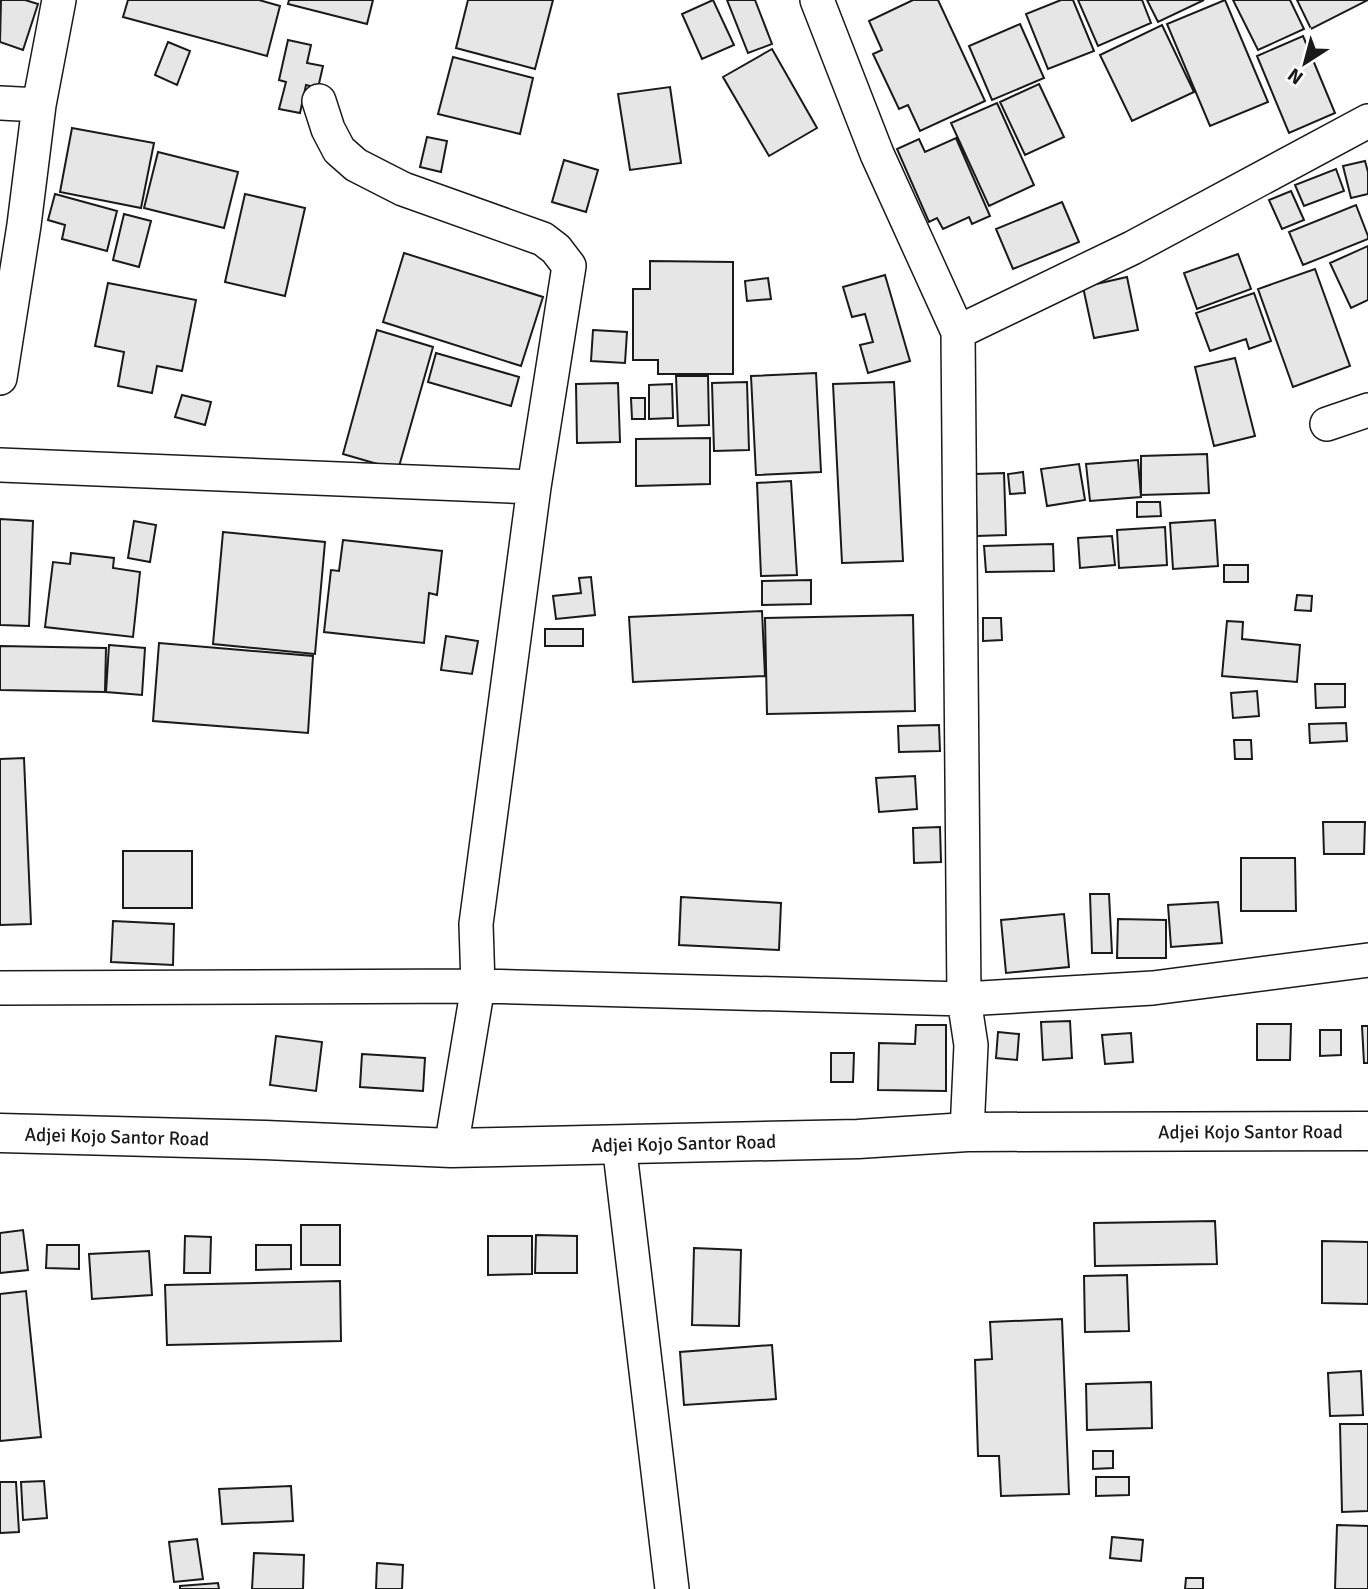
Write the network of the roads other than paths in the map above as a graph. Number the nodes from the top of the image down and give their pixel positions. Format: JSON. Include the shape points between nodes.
{"nodes":[{"id":1,"x":59,"y":0,"type":"edge"},
{"id":2,"x":817,"y":0,"type":"edge"},
{"id":3,"x":319,"y":101,"type":"dead end"},
{"id":4,"x":0,"y":103,"type":"edge"},
{"id":5,"x":39,"y":106,"type":"junction"},
{"id":6,"x":1368,"y":121,"type":"edge"},
{"id":7,"x":958,"y":331,"type":"junction"},
{"id":8,"x":0,"y":377,"type":"edge"},
{"id":9,"x":1368,"y":410,"type":"edge"},
{"id":10,"x":1327,"y":424,"type":"dead end"},
{"id":11,"x":0,"y":465,"type":"edge"},
{"id":12,"x":534,"y":487,"type":"junction"},
{"id":13,"x":1368,"y":960,"type":"edge"},
{"id":14,"x":478,"y":986,"type":"junction"},
{"id":15,"x":0,"y":988,"type":"edge"},
{"id":16,"x":964,"y":999,"type":"junction"},
{"id":17,"x":1368,"y":1131,"type":"edge"},
{"id":18,"x":967,"y":1132,"type":"junction"},
{"id":19,"x":0,"y":1133,"type":"edge"},
{"id":20,"x":619,"y":1144,"type":"junction"},
{"id":21,"x":451,"y":1148,"type":"junction"},
{"id":22,"x":672,"y":1589,"type":"edge"}],
"edges":[{"from":1,"to":5,"type":"street"},
{"from":2,"to":7,"type":"street","via":[[877,154]]},
{"from":3,"to":12,"type":"street","via":[[339,150],[356,165],[403,189],[543,239],[569,266]]},
{"from":4,"to":5,"type":"street"},
{"from":5,"to":8,"type":"street"},
{"from":6,"to":7,"type":"street","via":[[1132,248]]},
{"from":7,"to":16,"type":"street"},
{"from":9,"to":10,"type":"street"},
{"from":11,"to":12,"type":"street"},
{"from":12,"to":14,"type":"street","via":[[476,924]]},
{"from":13,"to":16,"type":"street","via":[[1153,988]]},
{"from":14,"to":15,"type":"street"},
{"from":14,"to":16,"type":"street"},
{"from":14,"to":21,"type":"street"},
{"from":16,"to":18,"type":"street","via":[[971,1045]]},
{"from":17,"to":18,"type":"street","name":"Adjei Kojo Santor Road"},
{"from":18,"to":20,"type":"street","name":"Adjei Kojo Santor Road"},
{"from":19,"to":21,"type":"street","name":"Adjei Kojo Santor Road"},
{"from":20,"to":21,"type":"street","name":"Adjei Kojo Santor Road"},
{"from":20,"to":22,"type":"street"}]}
